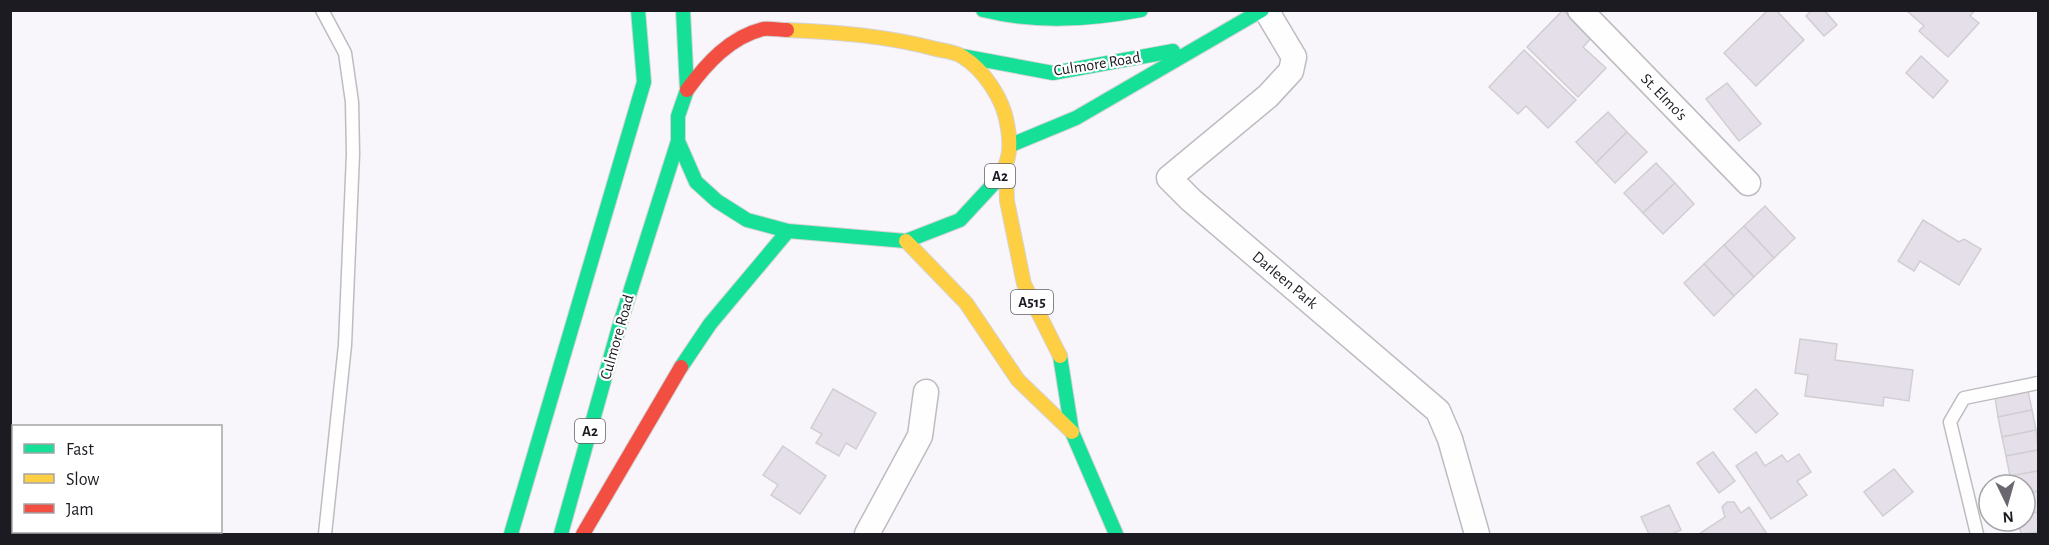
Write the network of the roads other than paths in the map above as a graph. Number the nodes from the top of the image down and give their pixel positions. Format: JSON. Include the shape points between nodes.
{"nodes":[{"id":1,"x":322,"y":10,"type":"edge"},
{"id":2,"x":638,"y":10,"type":"edge"},
{"id":3,"x":683,"y":10,"type":"edge"},
{"id":4,"x":983,"y":10,"type":"edge"},
{"id":5,"x":1141,"y":10,"type":"edge"},
{"id":6,"x":1264,"y":10,"type":"edge"},
{"id":7,"x":1580,"y":10,"type":"edge"},
{"id":8,"x":834,"y":18,"type":"dead end"},
{"id":9,"x":849,"y":33,"type":"junction"},
{"id":10,"x":1196,"y":47,"type":"junction"},
{"id":11,"x":962,"y":56,"type":"junction"},
{"id":12,"x":687,"y":90,"type":"junction"},
{"id":13,"x":678,"y":141,"type":"junction"},
{"id":14,"x":1011,"y":145,"type":"junction"},
{"id":15,"x":1006,"y":168,"type":"junction"},
{"id":16,"x":1748,"y":183,"type":"dead end"},
{"id":17,"x":788,"y":231,"type":"junction"},
{"id":18,"x":906,"y":241,"type":"junction"},
{"id":19,"x":2038,"y":383,"type":"edge"},
{"id":20,"x":926,"y":392,"type":"dead end"},
{"id":21,"x":1072,"y":432,"type":"junction"},
{"id":22,"x":325,"y":534,"type":"edge"},
{"id":23,"x":511,"y":534,"type":"edge"},
{"id":24,"x":561,"y":534,"type":"edge"},
{"id":25,"x":583,"y":534,"type":"edge"},
{"id":26,"x":867,"y":534,"type":"edge"},
{"id":27,"x":1116,"y":534,"type":"edge"},
{"id":28,"x":1477,"y":534,"type":"edge"},
{"id":29,"x":1977,"y":534,"type":"edge"}],
"edges":[{"from":1,"to":22,"type":"lane","via":[[345,53],[352,102],[353,154],[345,345]]},
{"from":2,"to":23,"type":"main road","via":[[644,82]]},
{"from":3,"to":12,"type":"main road"},
{"from":4,"to":5,"type":"main road","via":[[1011,18],[1068,18]]},
{"from":6,"to":10,"type":"main road","name":"Culmore Road","number":"A2"},
{"from":6,"to":28,"type":"street","name":"Darleen Park","via":[[1294,57],[1291,71],[1268,96],[1169,178],[1199,208],[1438,411]]},
{"from":7,"to":16,"type":"street","name":"St. Elmo's"},
{"from":8,"to":9,"type":"main road"},
{"from":9,"to":11,"type":"main road","number":"A2"},
{"from":9,"to":12,"type":"main road","number":"A2","via":[[764,29],[735,42],[707,63]]},
{"from":10,"to":11,"type":"main road","name":"Culmore Road","number":"A2","via":[[1053,73]]},
{"from":10,"to":14,"type":"main road","name":"Culmore Road","number":"A2","via":[[1076,118]]},
{"from":11,"to":14,"type":"main road","number":"A2","via":[[986,78],[1005,110]]},
{"from":12,"to":13,"type":"main road","number":"A2","via":[[678,116]]},
{"from":13,"to":17,"type":"main road","number":"A2","via":[[696,182],[717,201],[747,220]]},
{"from":13,"to":24,"type":"main road","name":"Culmore Road","number":"A2","via":[[619,327]]},
{"from":14,"to":15,"type":"main road","number":"A2"},
{"from":15,"to":18,"type":"main road","number":"A2","via":[[960,220]]},
{"from":15,"to":21,"type":"main road","number":"A515","via":[[1007,201],[1024,284],[1060,357]]},
{"from":17,"to":18,"type":"main road","number":"A2"},
{"from":17,"to":25,"type":"main road","via":[[685,359]]},
{"from":18,"to":21,"type":"main road","number":"A515","via":[[966,303],[1018,380]]},
{"from":19,"to":29,"type":"lane","via":[[1964,398],[1950,422]]},
{"from":20,"to":26,"type":"street","via":[[920,436]]},
{"from":21,"to":27,"type":"main road","number":"A515"}]}
